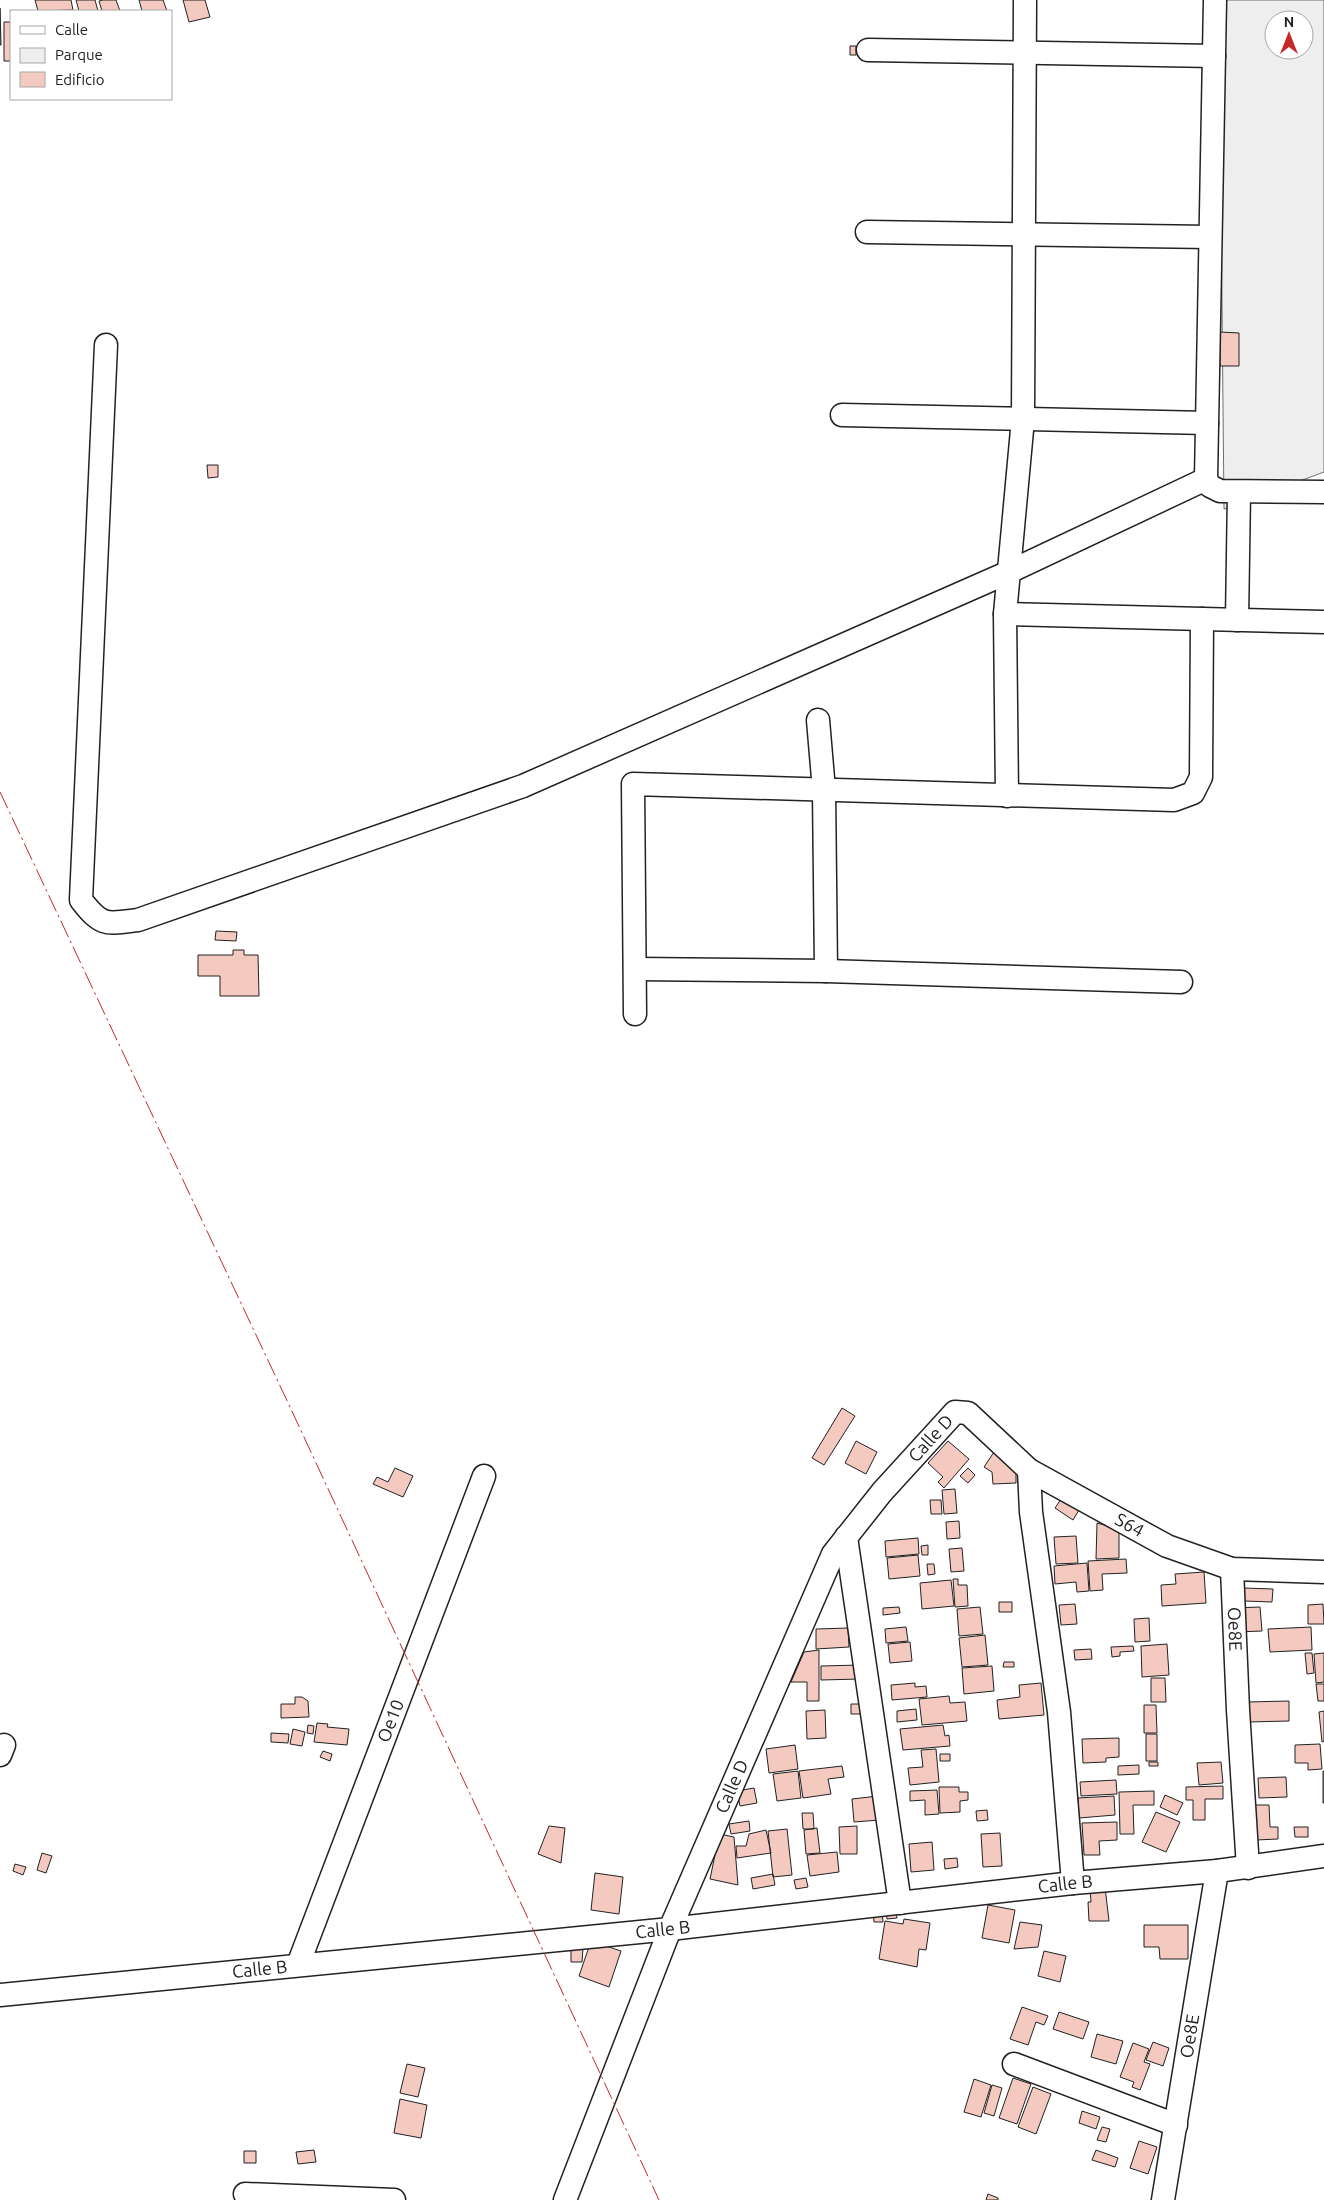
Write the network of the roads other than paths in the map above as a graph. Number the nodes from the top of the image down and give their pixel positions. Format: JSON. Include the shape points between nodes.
{"nodes":[{"id":1,"x":1025,"y":0,"type":"edge"},
{"id":2,"x":1215,"y":0,"type":"edge"},
{"id":3,"x":868,"y":50,"type":"dead end"},
{"id":4,"x":1024,"y":52,"type":"junction"},
{"id":5,"x":1214,"y":56,"type":"junction"},
{"id":6,"x":866,"y":232,"type":"dead end"},
{"id":7,"x":1024,"y":235,"type":"junction"},
{"id":8,"x":1210,"y":237,"type":"junction"},
{"id":9,"x":106,"y":345,"type":"dead end"},
{"id":10,"x":842,"y":415,"type":"dead end"},
{"id":11,"x":1023,"y":419,"type":"junction"},
{"id":12,"x":1207,"y":423,"type":"junction"},
{"id":13,"x":1206,"y":478,"type":"junction"},
{"id":14,"x":1240,"y":492,"type":"junction"},
{"id":15,"x":1324,"y":492,"type":"edge"},
{"id":16,"x":1008,"y":572,"type":"junction"},
{"id":17,"x":1005,"y":614,"type":"junction"},
{"id":18,"x":1202,"y":619,"type":"junction"},
{"id":19,"x":1236,"y":620,"type":"junction"},
{"id":20,"x":1324,"y":622,"type":"edge"},
{"id":21,"x":818,"y":720,"type":"dead end"},
{"id":22,"x":824,"y":790,"type":"junction"},
{"id":23,"x":1007,"y":796,"type":"junction"},
{"id":24,"x":635,"y":969,"type":"junction"},
{"id":25,"x":826,"y":971,"type":"junction"},
{"id":26,"x":1181,"y":982,"type":"dead end"},
{"id":27,"x":635,"y":1014,"type":"dead end"},
{"id":28,"x":961,"y":1411,"type":"joint"},
{"id":29,"x":1029,"y":1470,"type":"junction"},
{"id":30,"x":484,"y":1476,"type":"dead end"},
{"id":31,"x":846,"y":1537,"type":"junction"},
{"id":32,"x":1232,"y":1569,"type":"junction"},
{"id":33,"x":1324,"y":1572,"type":"edge"},
{"id":34,"x":1324,"y":1856,"type":"edge"},
{"id":35,"x":1248,"y":1868,"type":"junction"},
{"id":36,"x":1217,"y":1871,"type":"junction"},
{"id":37,"x":1073,"y":1883,"type":"junction"},
{"id":38,"x":900,"y":1903,"type":"junction"},
{"id":39,"x":670,"y":1929,"type":"junction"},
{"id":40,"x":298,"y":1965,"type":"junction"},
{"id":41,"x":0,"y":1995,"type":"edge"},
{"id":42,"x":1014,"y":2064,"type":"dead end"},
{"id":43,"x":1176,"y":2125,"type":"junction"},
{"id":44,"x":245,"y":2194,"type":"dead end"},
{"id":45,"x":394,"y":2200,"type":"edge"},
{"id":46,"x":564,"y":2200,"type":"edge"},
{"id":47,"x":1163,"y":2200,"type":"edge"}],
"edges":[{"from":1,"to":4,"type":"street"},
{"from":2,"to":5,"type":"street"},
{"from":3,"to":4,"type":"street"},
{"from":4,"to":5,"type":"street"},
{"from":4,"to":7,"type":"street"},
{"from":5,"to":8,"type":"street"},
{"from":6,"to":7,"type":"street"},
{"from":7,"to":8,"type":"street"},
{"from":7,"to":11,"type":"street"},
{"from":8,"to":12,"type":"street"},
{"from":9,"to":16,"type":"street","via":[[81,900],[95,918],[110,924],[138,920],[523,786]]},
{"from":10,"to":11,"type":"street"},
{"from":11,"to":12,"type":"street"},
{"from":11,"to":16,"type":"street"},
{"from":12,"to":13,"type":"street"},
{"from":13,"to":14,"type":"street","via":[[1210,486],[1220,491]]},
{"from":13,"to":16,"type":"street"},
{"from":14,"to":15,"type":"street"},
{"from":14,"to":19,"type":"street"},
{"from":16,"to":17,"type":"street"},
{"from":17,"to":18,"type":"street"},
{"from":17,"to":23,"type":"street"},
{"from":18,"to":19,"type":"street"},
{"from":18,"to":23,"type":"street","via":[[1201,777],[1193,793],[1174,800]]},
{"from":19,"to":20,"type":"street"},
{"from":21,"to":22,"type":"street"},
{"from":22,"to":23,"type":"street"},
{"from":22,"to":24,"type":"street","via":[[633,784]]},
{"from":22,"to":25,"type":"street"},
{"from":24,"to":25,"type":"street"},
{"from":24,"to":27,"type":"street"},
{"from":25,"to":26,"type":"street"},
{"from":28,"to":29,"type":"street","name":"S64","via":[[968,1413]]},
{"from":28,"to":31,"type":"street","name":"Calle D","via":[[951,1416]]},
{"from":29,"to":32,"type":"street","name":"S64","via":[[1167,1546]]},
{"from":29,"to":37,"type":"street","via":[[1031,1512],[1059,1712]]},
{"from":30,"to":40,"type":"street","name":"Oe10"},
{"from":31,"to":38,"type":"street"},
{"from":31,"to":39,"type":"street","name":"Calle D","via":[[833,1554]]},
{"from":32,"to":33,"type":"street","name":"S64"},
{"from":32,"to":35,"type":"street","name":"Oe8E"},
{"from":34,"to":35,"type":"street","name":"Calle B"},
{"from":35,"to":36,"type":"street","name":"Calle B"},
{"from":36,"to":37,"type":"street","name":"Calle B"},
{"from":36,"to":43,"type":"street","name":"Oe8E"},
{"from":37,"to":38,"type":"street","name":"Calle B"},
{"from":38,"to":39,"type":"street","name":"Calle B"},
{"from":39,"to":40,"type":"street","name":"Calle B"},
{"from":39,"to":46,"type":"street","name":"Calle D"},
{"from":40,"to":41,"type":"street","name":"Calle B"},
{"from":42,"to":43,"type":"street"},
{"from":43,"to":47,"type":"street","name":"Oe8E"},
{"from":44,"to":45,"type":"street"}]}
